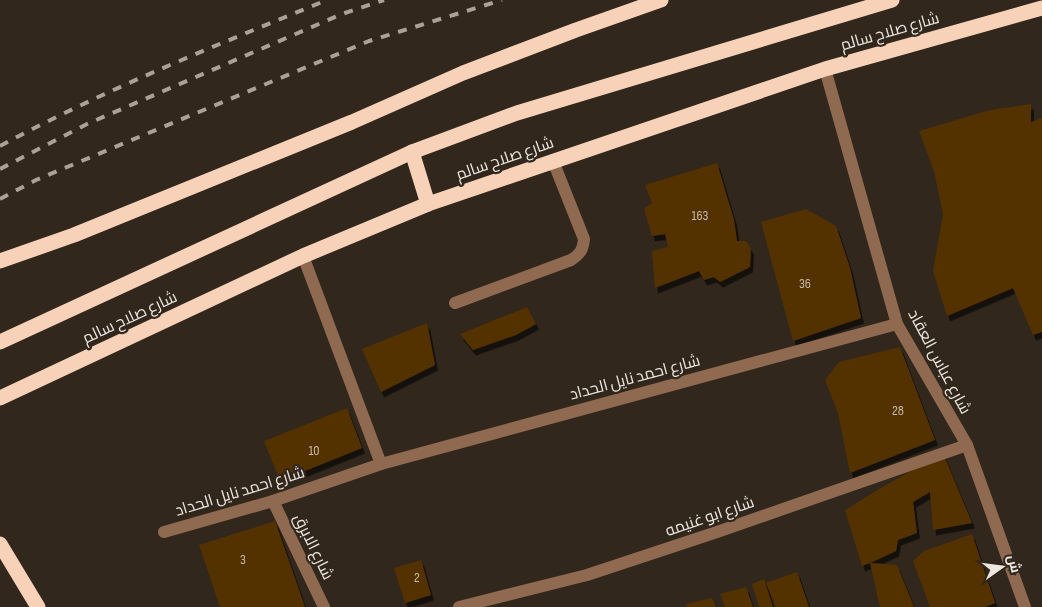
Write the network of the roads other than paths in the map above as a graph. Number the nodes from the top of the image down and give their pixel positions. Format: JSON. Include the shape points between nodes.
{"nodes":[{"id":1,"x":661,"y":0,"type":"edge"},
{"id":2,"x":892,"y":0,"type":"edge"},
{"id":3,"x":1042,"y":8,"type":"edge"},
{"id":4,"x":825,"y":69,"type":"junction"},
{"id":5,"x":412,"y":152,"type":"junction"},
{"id":6,"x":554,"y":161,"type":"junction"},
{"id":7,"x":428,"y":204,"type":"junction"},
{"id":8,"x":302,"y":256,"type":"junction"},
{"id":9,"x":0,"y":261,"type":"edge"},
{"id":10,"x":454,"y":303,"type":"dead end"},
{"id":11,"x":897,"y":324,"type":"junction"},
{"id":12,"x":0,"y":342,"type":"edge"},
{"id":13,"x":0,"y":398,"type":"edge"},
{"id":14,"x":967,"y":445,"type":"junction"},
{"id":15,"x":381,"y":464,"type":"junction"},
{"id":16,"x":273,"y":501,"type":"junction"},
{"id":17,"x":164,"y":532,"type":"dead end"},
{"id":18,"x":0,"y":544,"type":"edge"},
{"id":19,"x":38,"y":607,"type":"edge"},
{"id":20,"x":324,"y":607,"type":"edge"},
{"id":21,"x":459,"y":607,"type":"edge"},
{"id":22,"x":1025,"y":607,"type":"edge"}],
"edges":[{"from":1,"to":9,"type":"highway","via":[[463,73],[352,122],[74,235]]},
{"from":2,"to":5,"type":"highway","name":"شارع صلاح سالم","via":[[517,113]]},
{"from":3,"to":4,"type":"highway","name":"شارع صلاح سالم"},
{"from":4,"to":6,"type":"highway","name":"شارع صلاح سالم"},
{"from":4,"to":11,"type":"street","name":"شارع عباس العقاد"},
{"from":5,"to":7,"type":"highway"},
{"from":5,"to":12,"type":"highway","name":"شارع صلاح سالم"},
{"from":6,"to":7,"type":"highway","name":"شارع صلاح سالم"},
{"from":6,"to":10,"type":"street","via":[[584,239],[584,248],[571,260]]},
{"from":7,"to":8,"type":"highway","name":"شارع صلاح سالم"},
{"from":8,"to":13,"type":"highway","name":"شارع صلاح سالم"},
{"from":8,"to":15,"type":"street"},
{"from":11,"to":14,"type":"street","name":"شارع عباس العقاد"},
{"from":11,"to":15,"type":"street","name":"شارع احمد نايل الحداد"},
{"from":14,"to":21,"type":"street","name":"شارع ابو غنيمه","via":[[586,575]]},
{"from":14,"to":22,"type":"street","name":"شارع عباس العقاد"},
{"from":15,"to":16,"type":"street","name":"شارع احمد نايل الحداد"},
{"from":16,"to":17,"type":"street","name":"شارع احمد نايل الحداد"},
{"from":16,"to":20,"type":"street","name":"شارع الابرق"},
{"from":18,"to":19,"type":"highway"}]}
